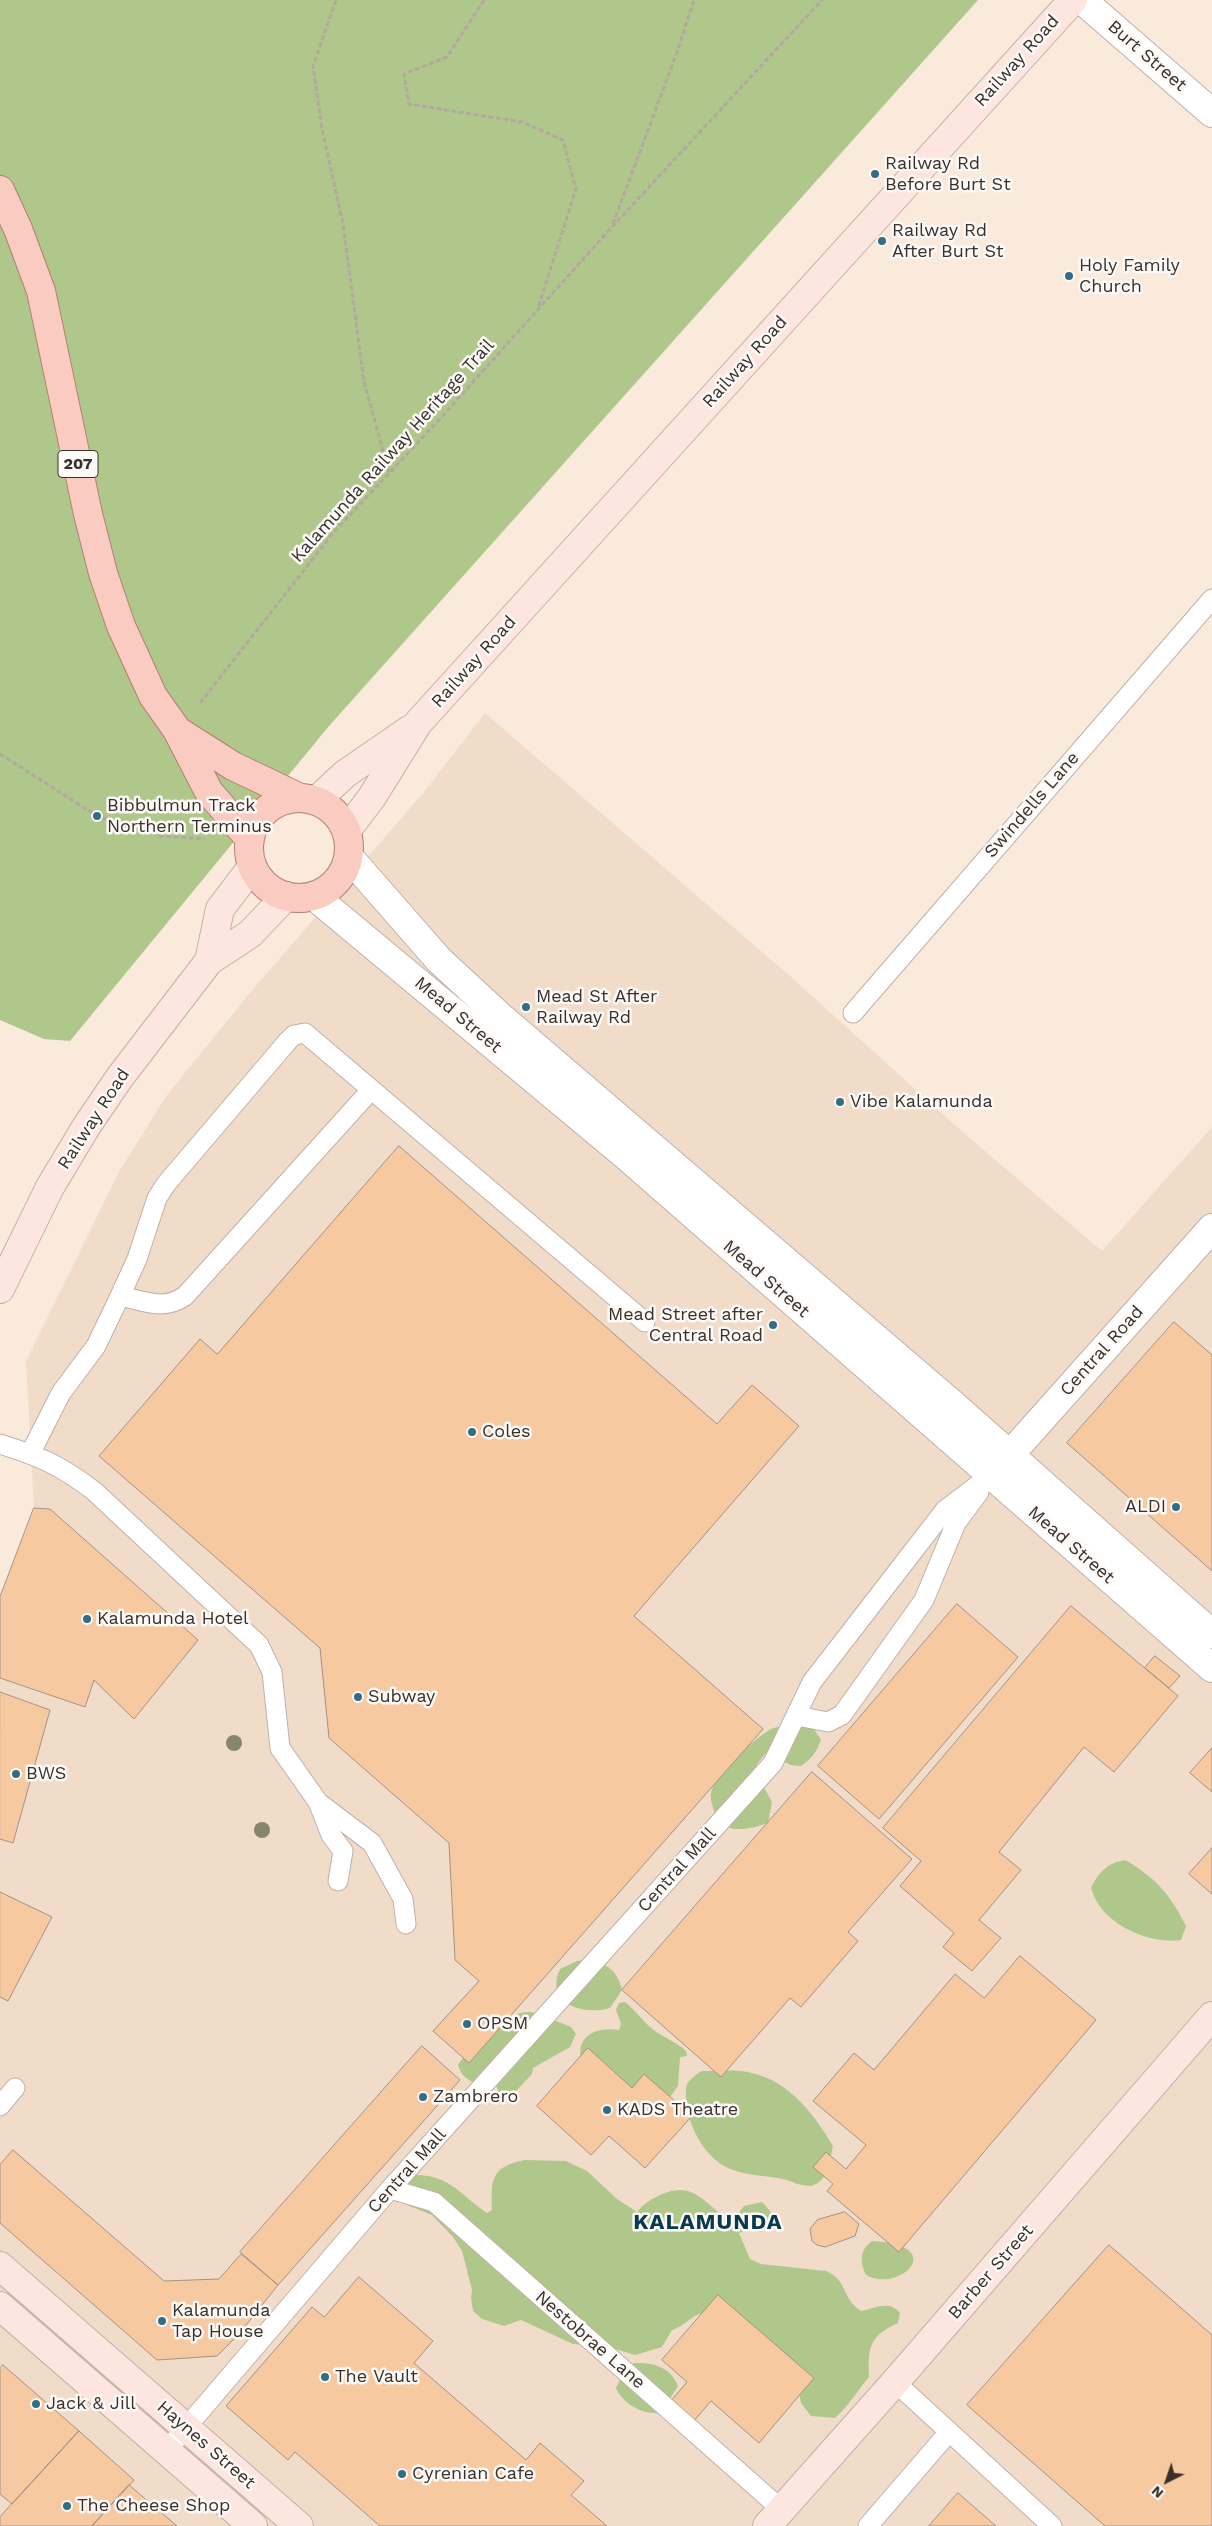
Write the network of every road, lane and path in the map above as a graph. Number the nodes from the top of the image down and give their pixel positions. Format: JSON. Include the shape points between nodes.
{"nodes":[{"id":1,"x":336,"y":0,"type":"edge"},
{"id":2,"x":484,"y":0,"type":"edge"},
{"id":3,"x":694,"y":0,"type":"edge"},
{"id":4,"x":822,"y":0,"type":"edge"},
{"id":5,"x":1072,"y":0,"type":"edge"},
{"id":6,"x":1082,"y":0,"type":"edge"},
{"id":7,"x":1212,"y":113,"type":"edge"},
{"id":8,"x":0,"y":190,"type":"edge"},
{"id":9,"x":612,"y":227,"type":"junction"},
{"id":10,"x":538,"y":310,"type":"junction"},
{"id":11,"x":389,"y":472,"type":"junction"},
{"id":12,"x":1212,"y":599,"type":"edge"},
{"id":13,"x":418,"y":723,"type":"junction"},
{"id":14,"x":176,"y":730,"type":"junction"},
{"id":15,"x":0,"y":754,"type":"edge"},
{"id":16,"x":307,"y":799,"type":"junction"},
{"id":17,"x":347,"y":830,"type":"junction"},
{"id":18,"x":250,"y":839,"type":"junction"},
{"id":19,"x":215,"y":840,"type":"dead end"},
{"id":20,"x":349,"y":857,"type":"junction"},
{"id":21,"x":252,"y":867,"type":"junction"},
{"id":22,"x":286,"y":896,"type":"junction"},
{"id":23,"x":314,"y":896,"type":"junction"},
{"id":24,"x":209,"y":961,"type":"junction"},
{"id":25,"x":853,"y":1013,"type":"dead end"},
{"id":26,"x":371,"y":1090,"type":"junction"},
{"id":27,"x":1212,"y":1228,"type":"edge"},
{"id":28,"x":0,"y":1289,"type":"edge"},
{"id":29,"x":120,"y":1296,"type":"junction"},
{"id":30,"x":645,"y":1322,"type":"dead end"},
{"id":31,"x":0,"y":1444,"type":"edge"},
{"id":32,"x":30,"y":1454,"type":"junction"},
{"id":33,"x":1010,"y":1455,"type":"junction"},
{"id":34,"x":991,"y":1475,"type":"junction"},
{"id":35,"x":1212,"y":1634,"type":"edge"},
{"id":36,"x":1212,"y":1668,"type":"edge"},
{"id":37,"x":797,"y":1716,"type":"junction"},
{"id":38,"x":773,"y":1763,"type":"joint"},
{"id":39,"x":318,"y":1802,"type":"junction"},
{"id":40,"x":338,"y":1881,"type":"dead end"},
{"id":41,"x":406,"y":1924,"type":"dead end"},
{"id":42,"x":1212,"y":2016,"type":"edge"},
{"id":43,"x":15,"y":2088,"type":"dead end"},
{"id":44,"x":0,"y":2106,"type":"edge"},
{"id":45,"x":390,"y":2189,"type":"junction"},
{"id":46,"x":0,"y":2266,"type":"edge"},
{"id":47,"x":0,"y":2306,"type":"edge"},
{"id":48,"x":895,"y":2382,"type":"junction"},
{"id":49,"x":186,"y":2427,"type":"junction"},
{"id":50,"x":949,"y":2432,"type":"junction"},
{"id":51,"x":166,"y":2451,"type":"junction"},
{"id":52,"x":774,"y":2518,"type":"edge"},
{"id":53,"x":252,"y":2526,"type":"edge"},
{"id":54,"x":299,"y":2526,"type":"edge"},
{"id":55,"x":868,"y":2526,"type":"edge"},
{"id":56,"x":1052,"y":2526,"type":"edge"}],
"edges":[{"from":1,"to":11,"type":"path","via":[[313,66],[322,129],[343,224],[364,382]]},
{"from":2,"to":10,"type":"path","name":"Kalamunda Railway Heritage Trail","via":[[447,57],[404,74],[409,104],[522,122],[563,140],[576,189]]},
{"from":3,"to":9,"type":"path","name":"Kalamunda Railway Heritage Trail"},
{"from":4,"to":9,"type":"path","name":"Kalamunda Railway Heritage Trail"},
{"from":5,"to":13,"type":"street","name":"Railway Road"},
{"from":6,"to":7,"type":"street","name":"Burt Street"},
{"from":8,"to":14,"type":"main road","number":"207","via":[[41,291],[103,573],[136,661],[153,696]]},
{"from":9,"to":10,"type":"path","name":"Kalamunda Railway Heritage Trail"},
{"from":10,"to":11,"type":"path","name":"Kalamunda Railway Heritage Trail"},
{"from":11,"to":14,"type":"path","name":"Kalamunda Railway Heritage Trail","via":[[333,532]]},
{"from":12,"to":25,"type":"lane","name":"Swindells Lane"},
{"from":13,"to":16,"type":"street","name":"Railway Road"},
{"from":13,"to":17,"type":"street","name":"Railway Road","via":[[372,797]]},
{"from":14,"to":16,"type":"main road","number":"207","via":[[233,766]]},
{"from":14,"to":18,"type":"main road","number":"207","via":[[210,792]]},
{"from":15,"to":19,"type":"path","via":[[97,816],[159,836]]},
{"from":16,"to":17,"type":"main road","number":"207","via":[[334,812]]},
{"from":16,"to":18,"type":"main road","via":[[276,804],[259,818]]},
{"from":17,"to":20,"type":"main road"},
{"from":18,"to":21,"type":"main road"},
{"from":20,"to":23,"type":"main road","via":[[331,888]]},
{"from":20,"to":33,"type":"street","name":"Mead Street","via":[[439,960],[502,1019]]},
{"from":21,"to":22,"type":"main road","via":[[269,887]]},
{"from":21,"to":24,"type":"street","name":"Railway Road","via":[[220,909]]},
{"from":22,"to":23,"type":"main road"},
{"from":22,"to":24,"type":"street","name":"Railway Road","via":[[250,934]]},
{"from":23,"to":34,"type":"street","name":"Mead Street","via":[[617,1149]]},
{"from":24,"to":28,"type":"street","name":"Railway Road","via":[[86,1127],[31,1223]]},
{"from":26,"to":29,"type":"lane","via":[[185,1296],[174,1304],[166,1305]]},
{"from":26,"to":29,"type":"lane","via":[[305,1034],[294,1035],[166,1184],[151,1212],[137,1259]]},
{"from":26,"to":30,"type":"lane"},
{"from":27,"to":33,"type":"street","name":"Central Road"},
{"from":29,"to":32,"type":"lane","via":[[96,1346],[61,1393]]},
{"from":31,"to":32,"type":"lane"},
{"from":32,"to":39,"type":"lane","via":[[66,1469],[94,1491],[259,1645],[272,1672],[280,1748]]},
{"from":33,"to":34,"type":"street","name":"Central Road"},
{"from":33,"to":35,"type":"street","name":"Mead Street"},
{"from":34,"to":36,"type":"street","name":"Mead Street"},
{"from":34,"to":37,"type":"lane","name":"Central Road","via":[[945,1510],[812,1682]]},
{"from":34,"to":37,"type":"lane","name":"Central Road","via":[[956,1523],[924,1600],[842,1715],[828,1722]]},
{"from":37,"to":38,"type":"lane","name":"Central Road"},
{"from":38,"to":45,"type":"lane","name":"Central Mall"},
{"from":39,"to":40,"type":"lane","via":[[331,1835],[343,1851]]},
{"from":39,"to":41,"type":"lane","via":[[372,1843],[403,1899]]},
{"from":42,"to":48,"type":"street","name":"Barber Street"},
{"from":43,"to":44,"type":"lane"},
{"from":45,"to":49,"type":"lane","name":"Central Mall"},
{"from":45,"to":52,"type":"lane","name":"Nestobrae Lane","via":[[434,2202]]},
{"from":46,"to":49,"type":"street","name":"Haynes Street"},
{"from":47,"to":51,"type":"street","name":"Haynes Street"},
{"from":48,"to":50,"type":"lane"},
{"from":48,"to":52,"type":"street","name":"Barber Street"},
{"from":49,"to":51,"type":"lane","name":"Central Mall"},
{"from":49,"to":54,"type":"street","name":"Haynes Street"},
{"from":50,"to":55,"type":"lane"},
{"from":50,"to":56,"type":"lane"},
{"from":51,"to":53,"type":"street","name":"Haynes Street"}]}
